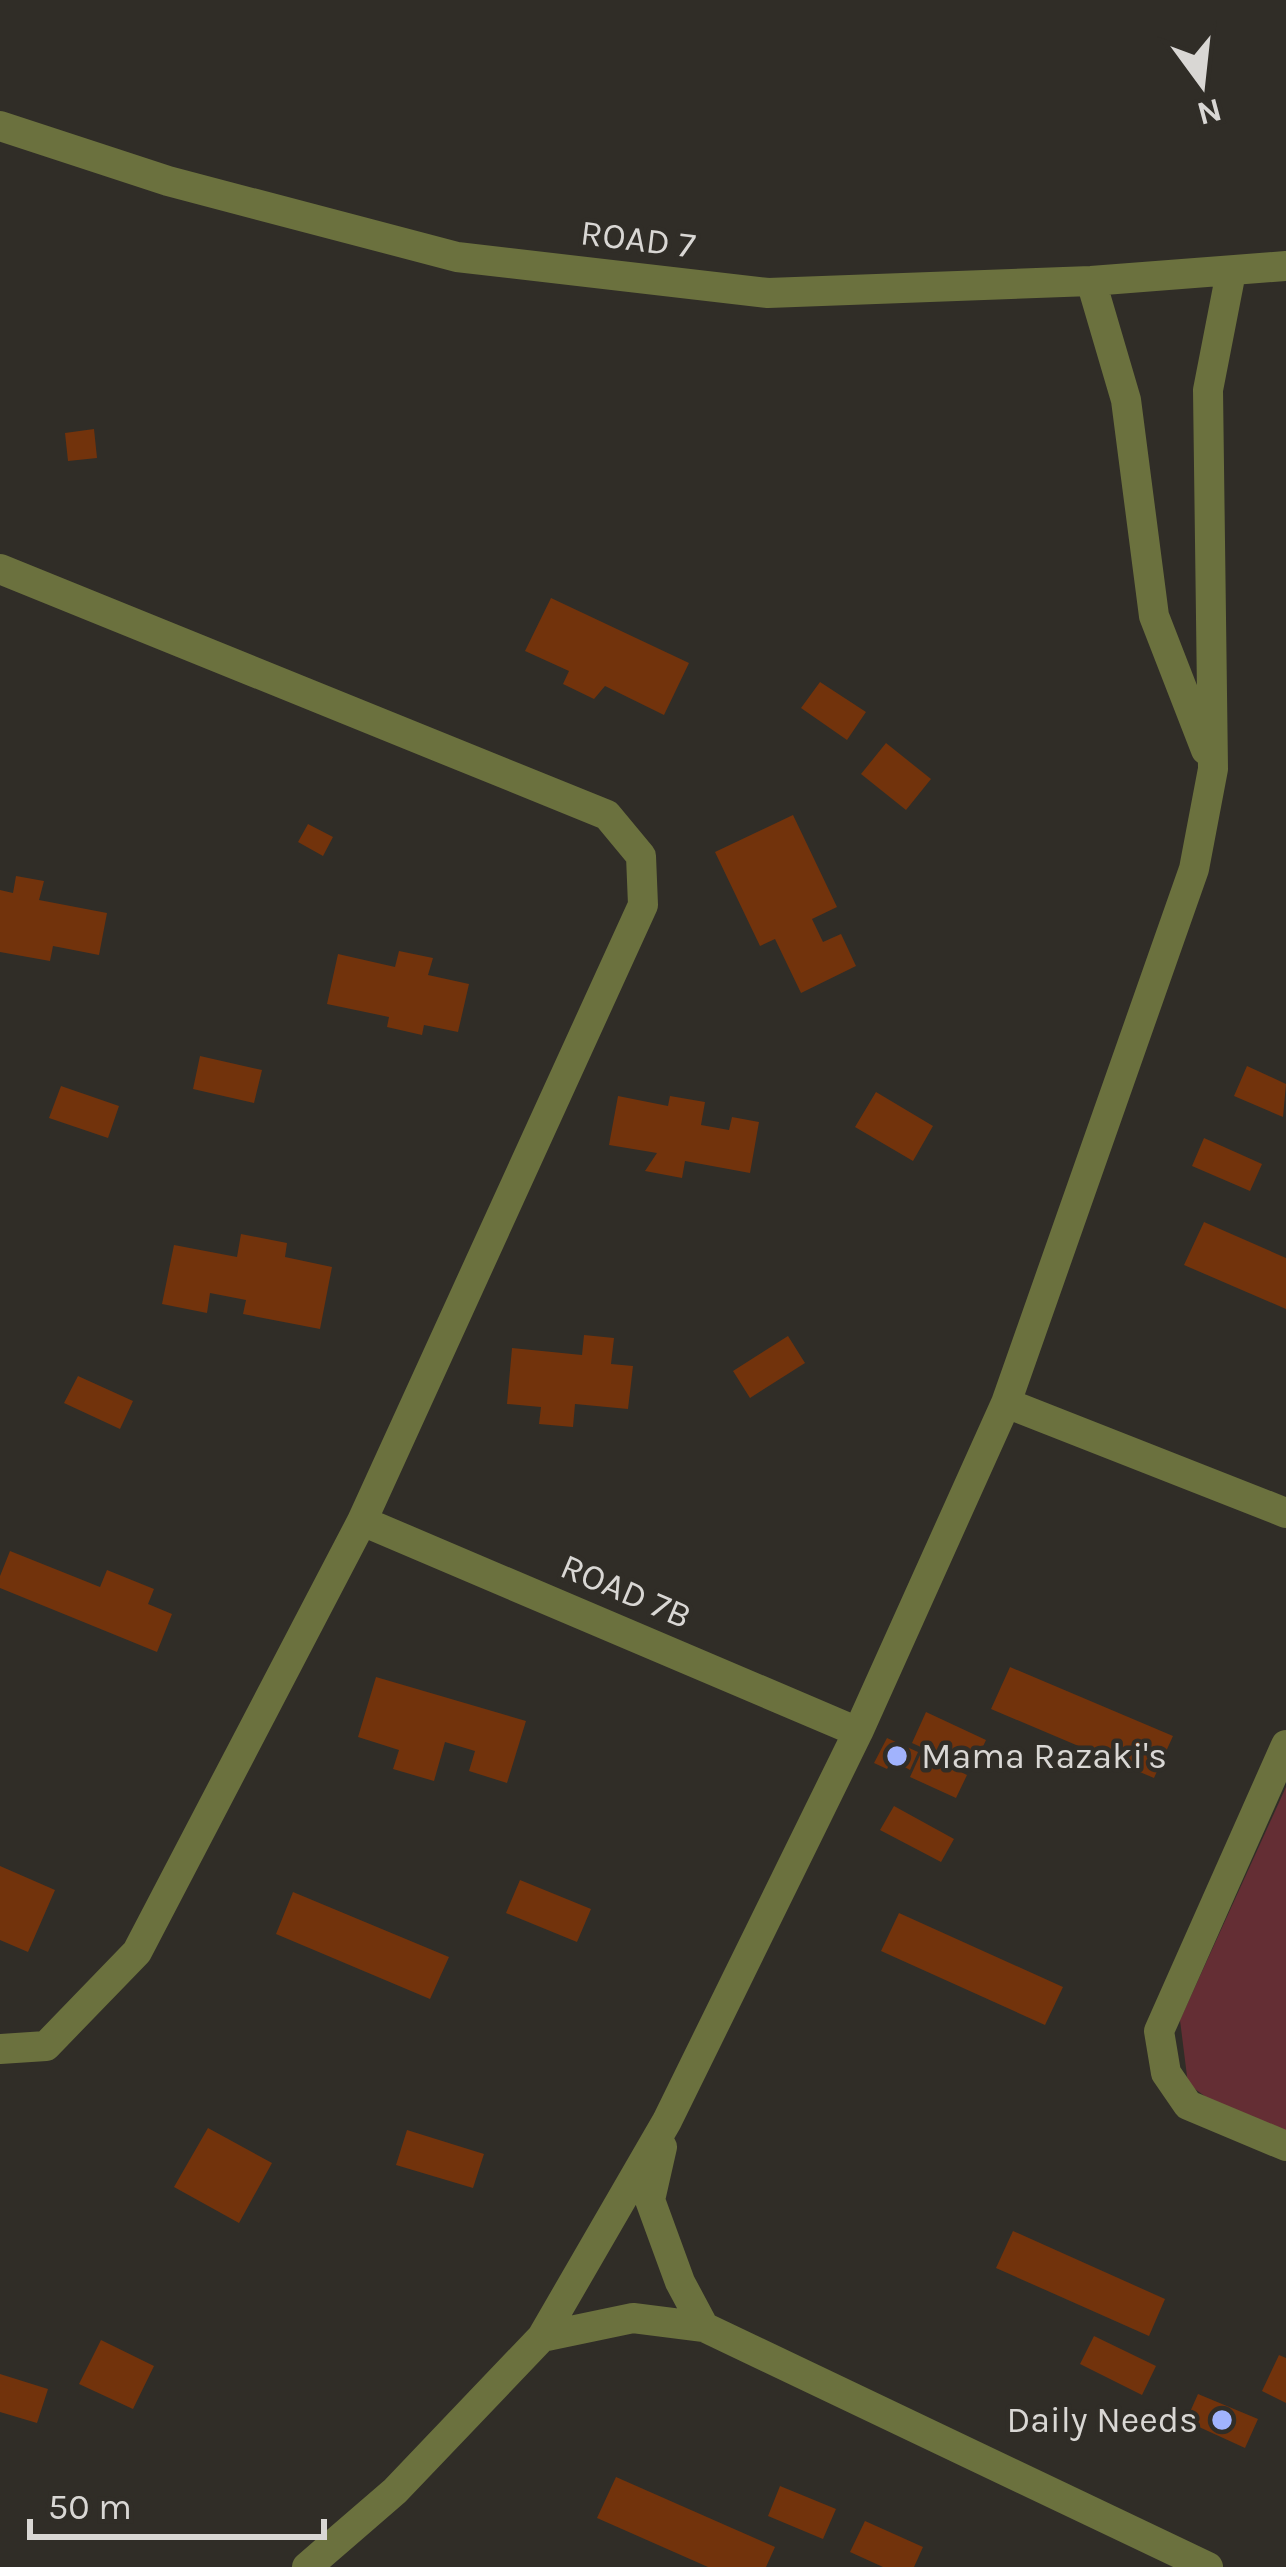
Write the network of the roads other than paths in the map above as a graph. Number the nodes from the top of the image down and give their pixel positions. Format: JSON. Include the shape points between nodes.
{"nodes":[{"id":1,"x":0,"y":126,"type":"edge"},
{"id":2,"x":1286,"y":266,"type":"edge"},
{"id":3,"x":1232,"y":272,"type":"junction"},
{"id":4,"x":1090,"y":280,"type":"junction"},
{"id":5,"x":0,"y":569,"type":"edge"},
{"id":6,"x":1214,"y":769,"type":"junction"},
{"id":7,"x":1006,"y":1403,"type":"junction"},
{"id":8,"x":1286,"y":1514,"type":"edge"},
{"id":9,"x":362,"y":1521,"type":"junction"},
{"id":10,"x":858,"y":1732,"type":"junction"},
{"id":11,"x":1286,"y":1745,"type":"edge"},
{"id":12,"x":0,"y":2049,"type":"edge"},
{"id":13,"x":667,"y":2121,"type":"junction"},
{"id":14,"x":1286,"y":2146,"type":"edge"},
{"id":15,"x":704,"y":2327,"type":"junction"},
{"id":16,"x":542,"y":2337,"type":"junction"},
{"id":17,"x":307,"y":2567,"type":"edge"},
{"id":18,"x":1208,"y":2567,"type":"edge"}],
"edges":[{"from":1,"to":4,"type":"street","name":"ROAD 7","via":[[168,181],[457,257],[768,293]]},
{"from":2,"to":3,"type":"street","name":"ROAD 7"},
{"from":3,"to":4,"type":"street","name":"ROAD 7"},
{"from":3,"to":6,"type":"street","via":[[1208,391]]},
{"from":4,"to":6,"type":"street","via":[[1126,400],[1154,616]]},
{"from":5,"to":9,"type":"street","via":[[607,815],[641,856],[643,905]]},
{"from":6,"to":7,"type":"street","via":[[1194,869]]},
{"from":7,"to":8,"type":"street"},
{"from":7,"to":10,"type":"street"},
{"from":9,"to":10,"type":"street","name":"ROAD 7B"},
{"from":9,"to":12,"type":"street","via":[[137,1952],[46,2046]]},
{"from":10,"to":13,"type":"street"},
{"from":11,"to":14,"type":"street","via":[[1159,2031],[1166,2073],[1188,2104]]},
{"from":13,"to":15,"type":"street","via":[[650,2200]]},
{"from":13,"to":16,"type":"street"},
{"from":15,"to":16,"type":"street","via":[[633,2318]]},
{"from":15,"to":18,"type":"street"},
{"from":16,"to":17,"type":"street","via":[[395,2491]]}]}
